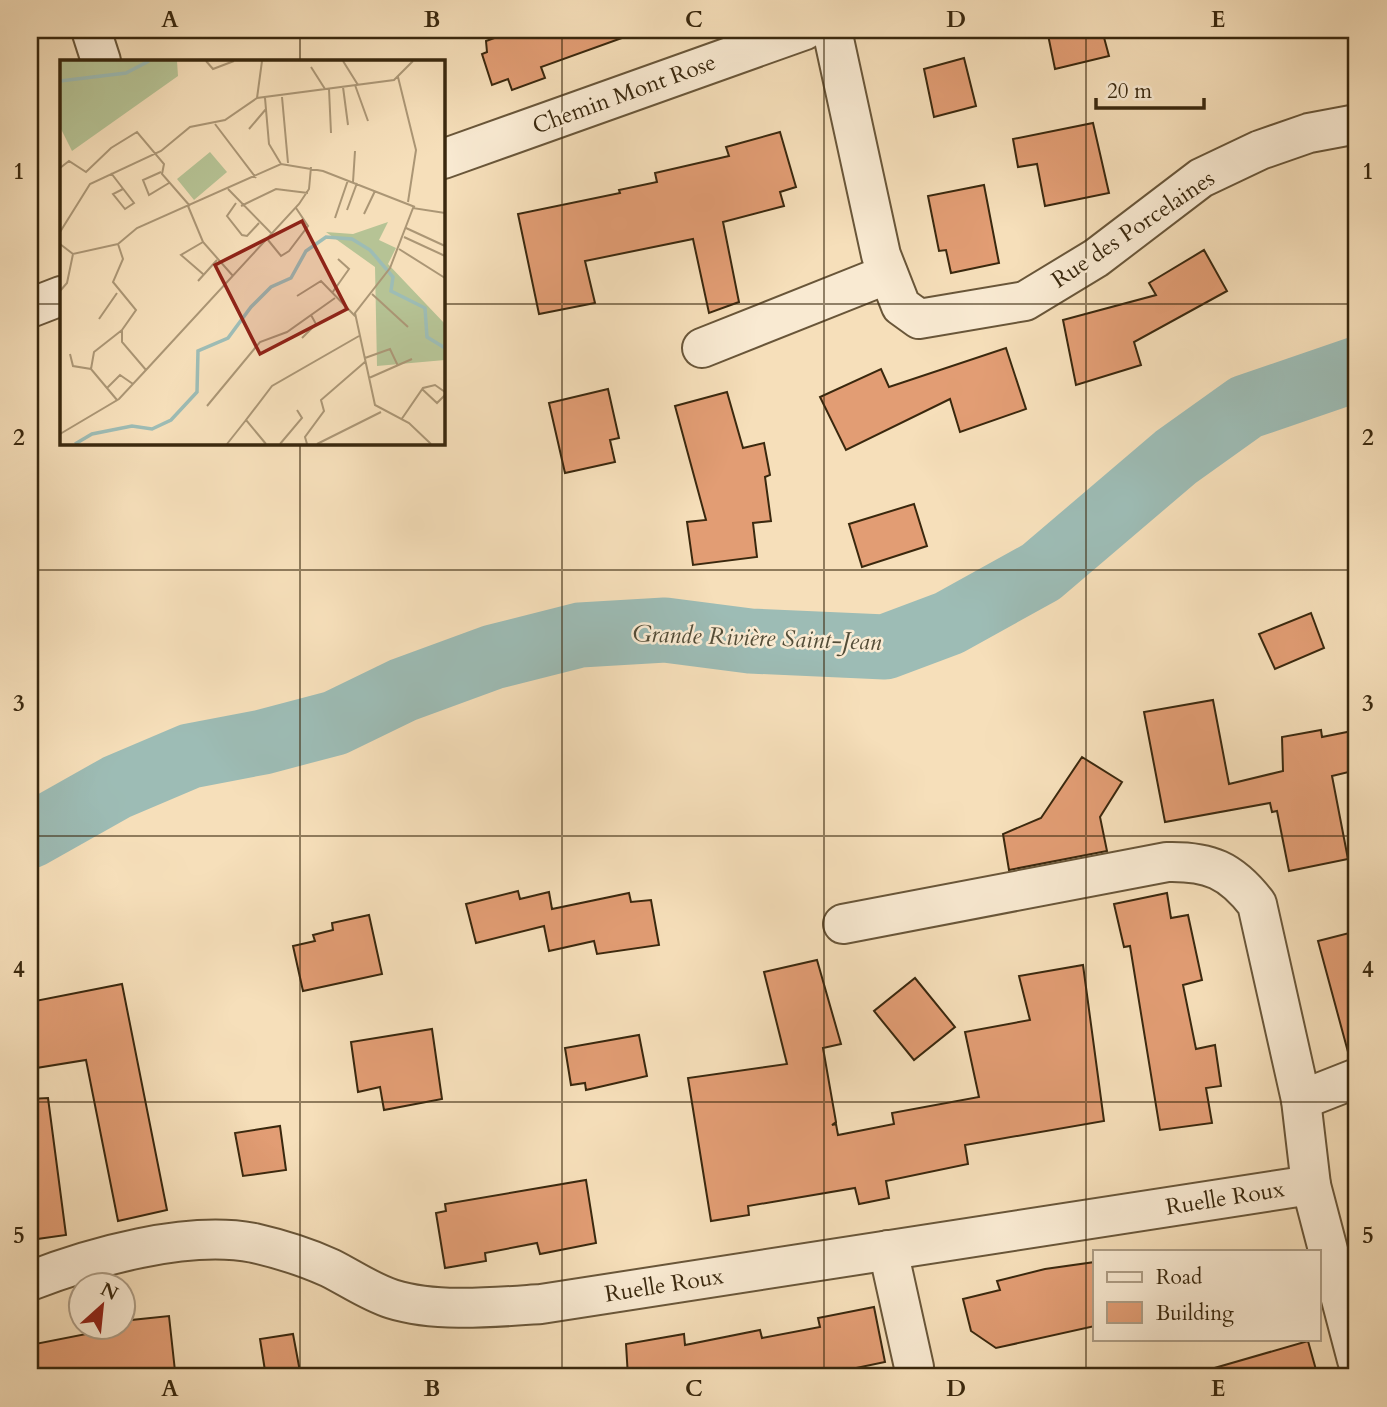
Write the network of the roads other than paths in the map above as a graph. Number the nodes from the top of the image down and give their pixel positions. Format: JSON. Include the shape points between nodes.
{"nodes":[{"id":1,"x":90,"y":30,"type":"edge"},
{"id":2,"x":805,"y":30,"type":"edge"},
{"id":3,"x":832,"y":30,"type":"edge"},
{"id":4,"x":101,"y":60,"type":"edge"},
{"id":5,"x":1357,"y":124,"type":"edge"},
{"id":6,"x":444,"y":159,"type":"edge"},
{"id":7,"x":888,"y":274,"type":"junction"},
{"id":8,"x":60,"y":296,"type":"edge"},
{"id":9,"x":30,"y":308,"type":"edge"},
{"id":10,"x":702,"y":348,"type":"dead end"},
{"id":11,"x":843,"y":924,"type":"dead end"},
{"id":12,"x":1357,"y":1078,"type":"edge"},
{"id":13,"x":1301,"y":1100,"type":"junction"},
{"id":14,"x":1311,"y":1185,"type":"junction"},
{"id":15,"x":888,"y":1250,"type":"junction"},
{"id":16,"x":30,"y":1281,"type":"edge"},
{"id":17,"x":1357,"y":1360,"type":"edge"},
{"id":18,"x":912,"y":1377,"type":"edge"}],
"edges":[{"from":1,"to":4,"type":"street"},
{"from":2,"to":6,"type":"street","name":"Chemin Mont Rose"},
{"from":3,"to":7,"type":"street","name":"Rue des Porcelaines"},
{"from":5,"to":7,"type":"street","name":"Rue des Porcelaines","via":[[1309,133],[1201,178],[1096,258],[1026,301],[919,319],[901,306]]},
{"from":7,"to":10,"type":"street"},
{"from":8,"to":9,"type":"street"},
{"from":11,"to":13,"type":"street","name":"Ruelle Roux","via":[[1167,862],[1217,869],[1240,883],[1257,904]]},
{"from":12,"to":13,"type":"street"},
{"from":13,"to":14,"type":"street","name":"Ruelle Roux"},
{"from":14,"to":15,"type":"street","name":"Ruelle Roux"},
{"from":14,"to":17,"type":"street","name":"Ruelle Roux"},
{"from":15,"to":16,"type":"street","name":"Ruelle Roux","via":[[541,1304],[484,1308],[393,1299],[289,1252],[204,1239],[86,1259]]},
{"from":15,"to":18,"type":"street","via":[[914,1367]]}]}
